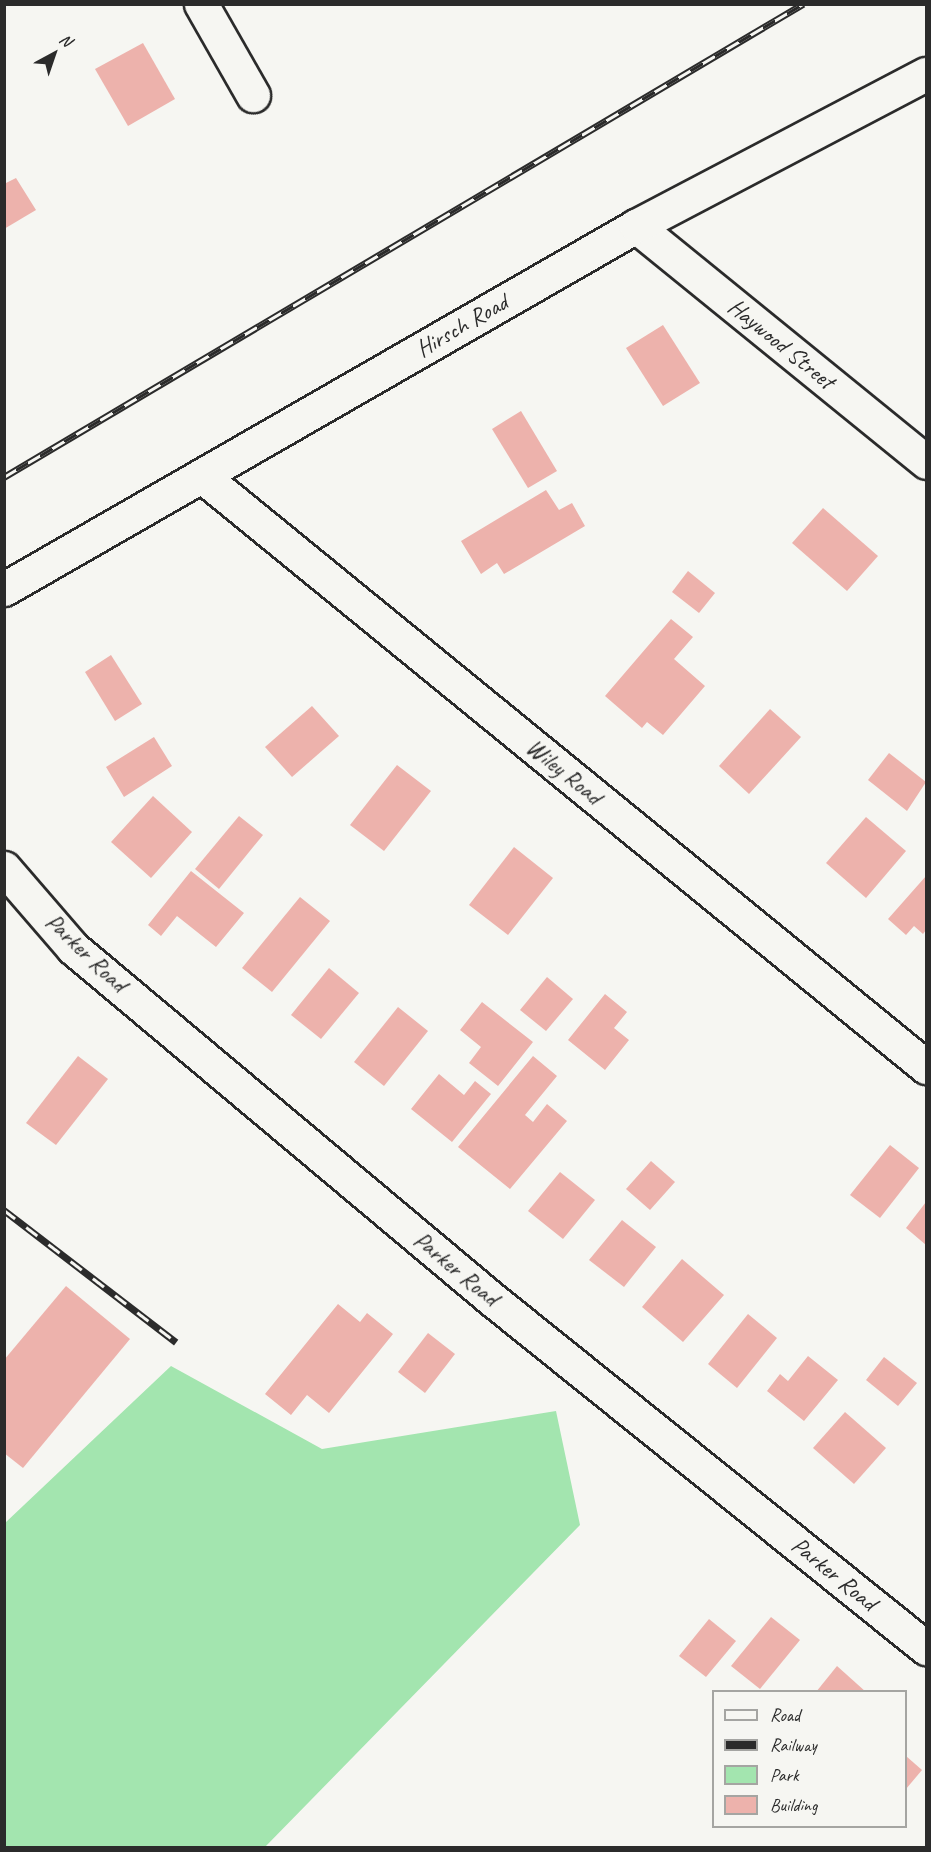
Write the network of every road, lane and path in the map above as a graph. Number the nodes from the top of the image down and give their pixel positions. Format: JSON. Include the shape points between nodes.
{"nodes":[{"id":1,"x":201,"y":4,"type":"edge"},
{"id":2,"x":927,"y":74,"type":"edge"},
{"id":3,"x":253,"y":95,"type":"dead end"},
{"id":4,"x":636,"y":226,"type":"junction"},
{"id":5,"x":927,"y":462,"type":"edge"},
{"id":6,"x":202,"y":476,"type":"junction"},
{"id":7,"x":4,"y":589,"type":"edge"},
{"id":8,"x":6,"y":880,"type":"edge"},
{"id":9,"x":927,"y":1067,"type":"edge"},
{"id":10,"x":927,"y":1648,"type":"edge"}],
"edges":[{"from":1,"to":3,"type":"main road"},
{"from":2,"to":4,"type":"main road","name":"Hirsch Road"},
{"from":4,"to":5,"type":"main road","name":"Haywood Street"},
{"from":4,"to":6,"type":"main road","name":"Hirsch Road"},
{"from":6,"to":7,"type":"main road","name":"Hirsch Road"},
{"from":6,"to":9,"type":"main road","name":"Wiley Road"},
{"from":8,"to":10,"type":"main road","name":"Parker Road","via":[[73,948],[493,1300]]}]}
